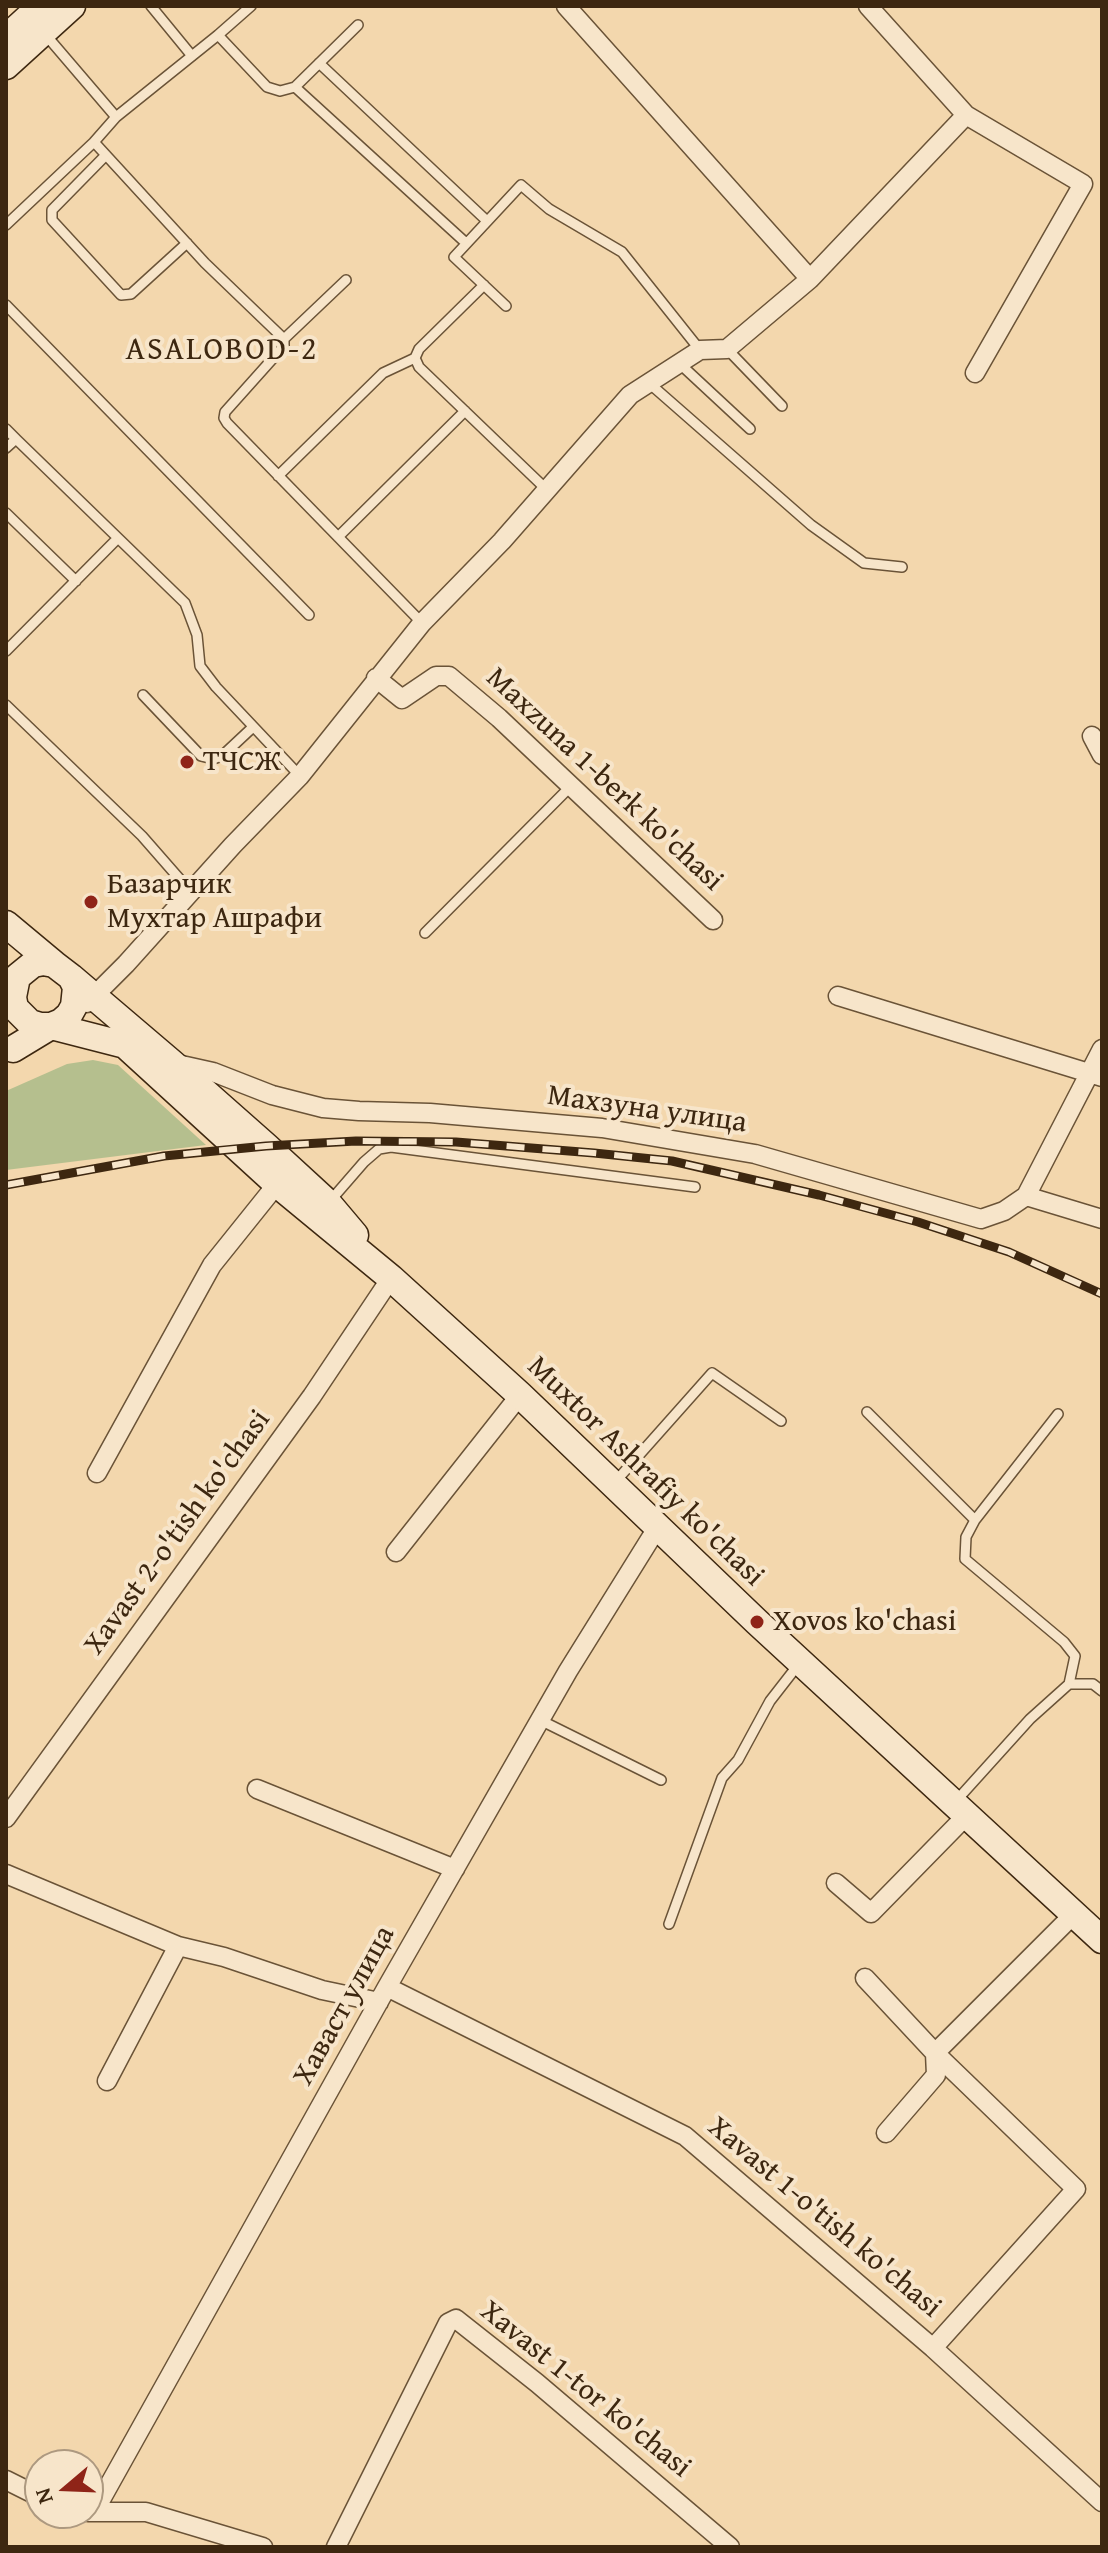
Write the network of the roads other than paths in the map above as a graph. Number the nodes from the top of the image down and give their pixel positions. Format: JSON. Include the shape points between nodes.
{"nodes":[{"id":1,"x":72,"y":6,"type":"edge"},
{"id":2,"x":151,"y":6,"type":"edge"},
{"id":3,"x":251,"y":6,"type":"edge"},
{"id":4,"x":566,"y":6,"type":"edge"},
{"id":5,"x":868,"y":6,"type":"edge"},
{"id":6,"x":38,"y":18,"type":"edge"},
{"id":7,"x":358,"y":25,"type":"dead end"},
{"id":8,"x":218,"y":35,"type":"junction"},
{"id":9,"x":6,"y":38,"type":"edge"},
{"id":10,"x":192,"y":56,"type":"junction"},
{"id":11,"x":319,"y":63,"type":"junction"},
{"id":12,"x":6,"y":66,"type":"edge"},
{"id":13,"x":295,"y":87,"type":"junction"},
{"id":14,"x":966,"y":115,"type":"junction"},
{"id":15,"x":116,"y":117,"type":"junction"},
{"id":16,"x":94,"y":142,"type":"junction"},
{"id":17,"x":106,"y":155,"type":"junction"},
{"id":18,"x":487,"y":221,"type":"junction"},
{"id":19,"x":6,"y":225,"type":"edge"},
{"id":20,"x":187,"y":243,"type":"junction"},
{"id":21,"x":466,"y":243,"type":"junction"},
{"id":22,"x":810,"y":279,"type":"junction"},
{"id":23,"x":346,"y":280,"type":"dead end"},
{"id":24,"x":484,"y":285,"type":"junction"},
{"id":25,"x":6,"y":305,"type":"edge"},
{"id":26,"x":506,"y":306,"type":"dead end"},
{"id":27,"x":284,"y":339,"type":"junction"},
{"id":28,"x":727,"y":349,"type":"junction"},
{"id":29,"x":700,"y":350,"type":"junction"},
{"id":30,"x":415,"y":358,"type":"junction"},
{"id":31,"x":679,"y":363,"type":"junction"},
{"id":32,"x":975,"y":373,"type":"dead end"},
{"id":33,"x":649,"y":383,"type":"junction"},
{"id":34,"x":782,"y":406,"type":"dead end"},
{"id":35,"x":465,"y":411,"type":"junction"},
{"id":36,"x":6,"y":429,"type":"edge"},
{"id":37,"x":750,"y":429,"type":"dead end"},
{"id":38,"x":16,"y":439,"type":"junction"},
{"id":39,"x":6,"y":448,"type":"edge"},
{"id":40,"x":278,"y":476,"type":"junction"},
{"id":41,"x":547,"y":490,"type":"junction"},
{"id":42,"x":6,"y":513,"type":"edge"},
{"id":43,"x":338,"y":537,"type":"junction"},
{"id":44,"x":118,"y":538,"type":"junction"},
{"id":45,"x":902,"y":567,"type":"dead end"},
{"id":46,"x":76,"y":581,"type":"junction"},
{"id":47,"x":309,"y":615,"type":"dead end"},
{"id":48,"x":422,"y":623,"type":"junction"},
{"id":49,"x":6,"y":651,"type":"edge"},
{"id":50,"x":376,"y":678,"type":"junction"},
{"id":51,"x":143,"y":695,"type":"dead end"},
{"id":52,"x":6,"y":705,"type":"edge"},
{"id":53,"x":253,"y":727,"type":"junction"},
{"id":54,"x":1092,"y":736,"type":"dead end"},
{"id":55,"x":1102,"y":755,"type":"edge"},
{"id":56,"x":300,"y":776,"type":"junction"},
{"id":57,"x":571,"y":786,"type":"junction"},
{"id":58,"x":191,"y":892,"type":"junction"},
{"id":59,"x":713,"y":920,"type":"dead end"},
{"id":60,"x":6,"y":924,"type":"edge"},
{"id":61,"x":425,"y":933,"type":"dead end"},
{"id":62,"x":63,"y":970,"type":"junction"},
{"id":63,"x":8,"y":985,"type":"edge"},
{"id":64,"x":838,"y":996,"type":"dead end"},
{"id":65,"x":95,"y":997,"type":"junction"},
{"id":66,"x":60,"y":1020,"type":"junction"},
{"id":67,"x":125,"y":1045,"type":"junction"},
{"id":68,"x":1102,"y":1049,"type":"edge"},
{"id":69,"x":10,"y":1050,"type":"edge"},
{"id":70,"x":172,"y":1063,"type":"junction"},
{"id":71,"x":1096,"y":1074,"type":"edge"},
{"id":72,"x":277,"y":1184,"type":"junction"},
{"id":73,"x":695,"y":1187,"type":"dead end"},
{"id":74,"x":1026,"y":1196,"type":"junction"},
{"id":75,"x":328,"y":1203,"type":"junction"},
{"id":76,"x":1102,"y":1219,"type":"edge"},
{"id":77,"x":391,"y":1278,"type":"junction"},
{"id":78,"x":520,"y":1395,"type":"junction"},
{"id":79,"x":867,"y":1412,"type":"dead end"},
{"id":80,"x":1058,"y":1414,"type":"dead end"},
{"id":81,"x":781,"y":1421,"type":"dead end"},
{"id":82,"x":97,"y":1473,"type":"dead end"},
{"id":83,"x":614,"y":1484,"type":"junction"},
{"id":84,"x":975,"y":1520,"type":"junction"},
{"id":85,"x":657,"y":1528,"type":"junction"},
{"id":86,"x":396,"y":1552,"type":"dead end"},
{"id":87,"x":800,"y":1662,"type":"junction"},
{"id":88,"x":1069,"y":1684,"type":"junction"},
{"id":89,"x":1102,"y":1691,"type":"edge"},
{"id":90,"x":540,"y":1720,"type":"junction"},
{"id":91,"x":661,"y":1780,"type":"dead end"},
{"id":92,"x":257,"y":1789,"type":"dead end"},
{"id":93,"x":960,"y":1810,"type":"junction"},
{"id":94,"x":6,"y":1818,"type":"edge"},
{"id":95,"x":455,"y":1869,"type":"junction"},
{"id":96,"x":6,"y":1874,"type":"edge"},
{"id":97,"x":836,"y":1883,"type":"dead end"},
{"id":98,"x":1074,"y":1914,"type":"junction"},
{"id":99,"x":669,"y":1924,"type":"dead end"},
{"id":100,"x":1102,"y":1940,"type":"edge"},
{"id":101,"x":178,"y":1946,"type":"junction"},
{"id":102,"x":865,"y":1978,"type":"dead end"},
{"id":103,"x":383,"y":1995,"type":"junction"},
{"id":104,"x":935,"y":2053,"type":"junction"},
{"id":105,"x":107,"y":2081,"type":"dead end"},
{"id":106,"x":886,"y":2133,"type":"dead end"},
{"id":107,"x":933,"y":2348,"type":"junction"},
{"id":108,"x":6,"y":2480,"type":"edge"},
{"id":109,"x":104,"y":2481,"type":"edge"},
{"id":110,"x":24,"y":2489,"type":"edge"},
{"id":111,"x":1102,"y":2502,"type":"edge"},
{"id":112,"x":104,"y":2512,"type":"edge"},
{"id":113,"x":263,"y":2547,"type":"edge"},
{"id":114,"x":336,"y":2547,"type":"edge"},
{"id":115,"x":730,"y":2547,"type":"edge"}],
"edges":[{"from":1,"to":6,"type":"main road"},
{"from":2,"to":10,"type":"lane"},
{"from":3,"to":8,"type":"lane"},
{"from":4,"to":22,"type":"street"},
{"from":5,"to":14,"type":"street"},
{"from":6,"to":9,"type":"main road"},
{"from":6,"to":12,"type":"main road"},
{"from":6,"to":15,"type":"lane"},
{"from":7,"to":11,"type":"lane"},
{"from":8,"to":10,"type":"lane"},
{"from":8,"to":13,"type":"lane","via":[[267,87]]},
{"from":10,"to":15,"type":"lane"},
{"from":11,"to":13,"type":"lane"},
{"from":11,"to":18,"type":"lane"},
{"from":13,"to":21,"type":"lane"},
{"from":14,"to":22,"type":"street"},
{"from":14,"to":32,"type":"street","via":[[1083,184]]},
{"from":15,"to":16,"type":"lane"},
{"from":16,"to":17,"type":"lane"},
{"from":16,"to":19,"type":"lane"},
{"from":17,"to":20,"type":"lane"},
{"from":17,"to":20,"type":"lane","via":[[52,210],[52,220],[121,295],[131,294]]},
{"from":18,"to":21,"type":"lane"},
{"from":18,"to":29,"type":"lane","via":[[521,185],[549,209],[622,252]]},
{"from":20,"to":27,"type":"lane"},
{"from":21,"to":24,"type":"lane","via":[[454,257]]},
{"from":22,"to":28,"type":"street"},
{"from":23,"to":27,"type":"lane"},
{"from":24,"to":26,"type":"lane"},
{"from":24,"to":30,"type":"lane"},
{"from":25,"to":47,"type":"lane"},
{"from":27,"to":40,"type":"lane","via":[[284,346],[224,418]]},
{"from":28,"to":29,"type":"street"},
{"from":28,"to":34,"type":"lane"},
{"from":29,"to":31,"type":"street"},
{"from":30,"to":35,"type":"lane"},
{"from":30,"to":40,"type":"lane","via":[[383,373]]},
{"from":31,"to":33,"type":"street"},
{"from":31,"to":37,"type":"lane"},
{"from":33,"to":41,"type":"street","via":[[630,395]]},
{"from":33,"to":45,"type":"lane","via":[[853,556],[864,563]]},
{"from":35,"to":41,"type":"lane"},
{"from":35,"to":43,"type":"lane"},
{"from":36,"to":38,"type":"lane"},
{"from":38,"to":39,"type":"lane"},
{"from":38,"to":44,"type":"lane"},
{"from":40,"to":43,"type":"lane"},
{"from":41,"to":48,"type":"street"},
{"from":42,"to":46,"type":"lane"},
{"from":43,"to":48,"type":"lane"},
{"from":44,"to":46,"type":"lane"},
{"from":44,"to":53,"type":"lane","via":[[185,603],[197,635],[200,666]]},
{"from":46,"to":49,"type":"lane"},
{"from":48,"to":50,"type":"street"},
{"from":50,"to":56,"type":"street"},
{"from":50,"to":57,"type":"street","name":"Maxzuna 1-berk ko'chasi","via":[[402,699],[436,676],[449,676]]},
{"from":51,"to":53,"type":"lane","via":[[201,756],[222,756]]},
{"from":52,"to":58,"type":"lane","via":[[142,836]]},
{"from":53,"to":56,"type":"lane"},
{"from":54,"to":55,"type":"street"},
{"from":56,"to":58,"type":"street"},
{"from":57,"to":59,"type":"street","name":"Maxzuna 1-berk ko'chasi"},
{"from":57,"to":61,"type":"lane"},
{"from":58,"to":65,"type":"street"},
{"from":60,"to":62,"type":"main road","name":"Muxtor Ashrafiy ko'chasi"},
{"from":62,"to":63,"type":"main road","via":[[33,964]]},
{"from":62,"to":65,"type":"main road","name":"Muxtor Ashrafiy ko'chasi"},
{"from":62,"to":66,"type":"main road","via":[[76,995]]},
{"from":63,"to":66,"type":"main road","via":[[21,1016],[40,1026]]},
{"from":64,"to":71,"type":"street"},
{"from":65,"to":66,"type":"street"},
{"from":65,"to":70,"type":"main road","name":"Muxtor Ashrafiy ko'chasi"},
{"from":66,"to":67,"type":"main road","name":"Muxtor Ashrafiy ko'chasi"},
{"from":66,"to":69,"type":"main road"},
{"from":67,"to":69,"type":"main road","via":[[62,1040]]},
{"from":67,"to":72,"type":"main road","name":"Muxtor Ashrafiy ko'chasi"},
{"from":68,"to":71,"type":"street"},
{"from":70,"to":74,"type":"street","name":"Махзуна улица","via":[[323,1108],[602,1128],[755,1154],[981,1219]]},
{"from":70,"to":75,"type":"main road","name":"Muxtor Ashrafiy ko'chasi"},
{"from":71,"to":74,"type":"street"},
{"from":72,"to":77,"type":"main road","name":"Muxtor Ashrafiy ko'chasi"},
{"from":72,"to":82,"type":"street","via":[[212,1265]]},
{"from":73,"to":75,"type":"lane","via":[[391,1147],[379,1149],[364,1162]]},
{"from":74,"to":76,"type":"street"},
{"from":75,"to":77,"type":"main road","name":"Muxtor Ashrafiy ko'chasi"},
{"from":77,"to":78,"type":"main road","name":"Muxtor Ashrafiy ko'chasi"},
{"from":77,"to":94,"type":"street","name":"Xavast 2-o'tish ko'chasi","via":[[312,1396]]},
{"from":78,"to":83,"type":"main road","name":"Muxtor Ashrafiy ko'chasi"},
{"from":78,"to":86,"type":"street"},
{"from":79,"to":84,"type":"lane"},
{"from":80,"to":84,"type":"lane"},
{"from":81,"to":83,"type":"lane","via":[[712,1373]]},
{"from":83,"to":85,"type":"main road","name":"Muxtor Ashrafiy ko'chasi"},
{"from":84,"to":88,"type":"lane","via":[[966,1537],[965,1559],[1064,1642],[1075,1656]]},
{"from":85,"to":87,"type":"main road","name":"Muxtor Ashrafiy ko'chasi"},
{"from":85,"to":90,"type":"street","name":"Хаваст улица"},
{"from":87,"to":93,"type":"main road","name":"Muxtor Ashrafiy ko'chasi"},
{"from":87,"to":99,"type":"lane","via":[[722,1778]]},
{"from":88,"to":89,"type":"lane","via":[[1093,1684]]},
{"from":88,"to":93,"type":"lane","via":[[1030,1719]]},
{"from":90,"to":91,"type":"lane"},
{"from":90,"to":95,"type":"street","name":"Хаваст улица"},
{"from":92,"to":95,"type":"street"},
{"from":93,"to":97,"type":"street","via":[[871,1913]]},
{"from":93,"to":98,"type":"main road","name":"Muxtor Ashrafiy ko'chasi"},
{"from":95,"to":103,"type":"street","name":"Хаваст улица"},
{"from":96,"to":101,"type":"street"},
{"from":98,"to":100,"type":"main road","name":"Muxtor Ashrafiy ko'chasi"},
{"from":98,"to":104,"type":"street"},
{"from":101,"to":103,"type":"street","via":[[322,1990]]},
{"from":101,"to":105,"type":"street"},
{"from":102,"to":104,"type":"street"},
{"from":103,"to":107,"type":"street","name":"Xavast 1-o'tish ko'chasi","via":[[685,2136]]},
{"from":103,"to":109,"type":"street","name":"Хаваст улица"},
{"from":104,"to":106,"type":"street","via":[[936,2075]]},
{"from":104,"to":107,"type":"street","via":[[1076,2189]]},
{"from":107,"to":111,"type":"street","name":"Xavast 1-o'tish ko'chasi"},
{"from":108,"to":110,"type":"street"},
{"from":112,"to":113,"type":"street","via":[[146,2512]]},
{"from":114,"to":115,"type":"street","name":"Xavast 1-tor ko'chasi","via":[[448,2323],[456,2319]]}]}
